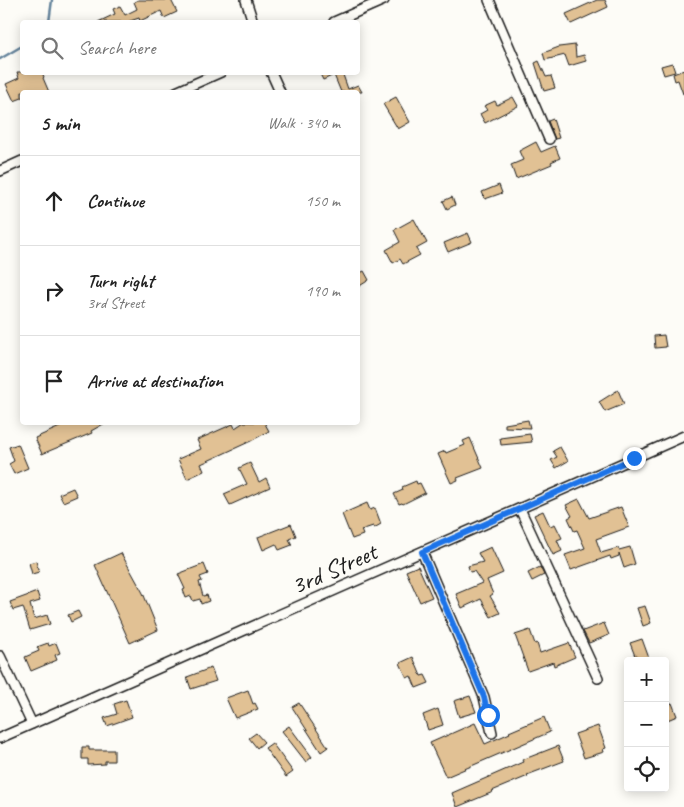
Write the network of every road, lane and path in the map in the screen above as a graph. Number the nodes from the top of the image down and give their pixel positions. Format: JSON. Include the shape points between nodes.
{"nodes":[{"id":1,"x":246,"y":0,"type":"edge"},
{"id":2,"x":384,"y":0,"type":"edge"},
{"id":3,"x":489,"y":0,"type":"edge"},
{"id":4,"x":252,"y":20,"type":"edge"},
{"id":5,"x":339,"y":20,"type":"edge"},
{"id":6,"x":215,"y":75,"type":"edge"},
{"id":7,"x":272,"y":75,"type":"edge"},
{"id":8,"x":181,"y":90,"type":"edge"},
{"id":9,"x":279,"y":90,"type":"edge"},
{"id":10,"x":549,"y":139,"type":"dead end"},
{"id":11,"x":20,"y":162,"type":"edge"},
{"id":12,"x":0,"y":171,"type":"edge"},
{"id":13,"x":684,"y":436,"type":"edge"},
{"id":14,"x":520,"y":509,"type":"junction"},
{"id":15,"x":422,"y":552,"type":"junction"},
{"id":16,"x":0,"y":656,"type":"edge"},
{"id":17,"x":598,"y":678,"type":"dead end"},
{"id":18,"x":32,"y":724,"type":"junction"},
{"id":19,"x":492,"y":733,"type":"dead end"},
{"id":20,"x":0,"y":738,"type":"edge"}],
"edges":[{"from":1,"to":4,"type":"street"},
{"from":2,"to":5,"type":"street"},
{"from":3,"to":10,"type":"street"},
{"from":6,"to":8,"type":"street"},
{"from":7,"to":9,"type":"street"},
{"from":11,"to":12,"type":"street"},
{"from":13,"to":14,"type":"street","name":"3rd Street"},
{"from":14,"to":15,"type":"street","name":"3rd Street"},
{"from":14,"to":17,"type":"street"},
{"from":15,"to":18,"type":"street","name":"3rd Street"},
{"from":15,"to":19,"type":"street","via":[[484,697]]},
{"from":16,"to":18,"type":"street"},
{"from":18,"to":20,"type":"street","name":"3rd Street"}]}
